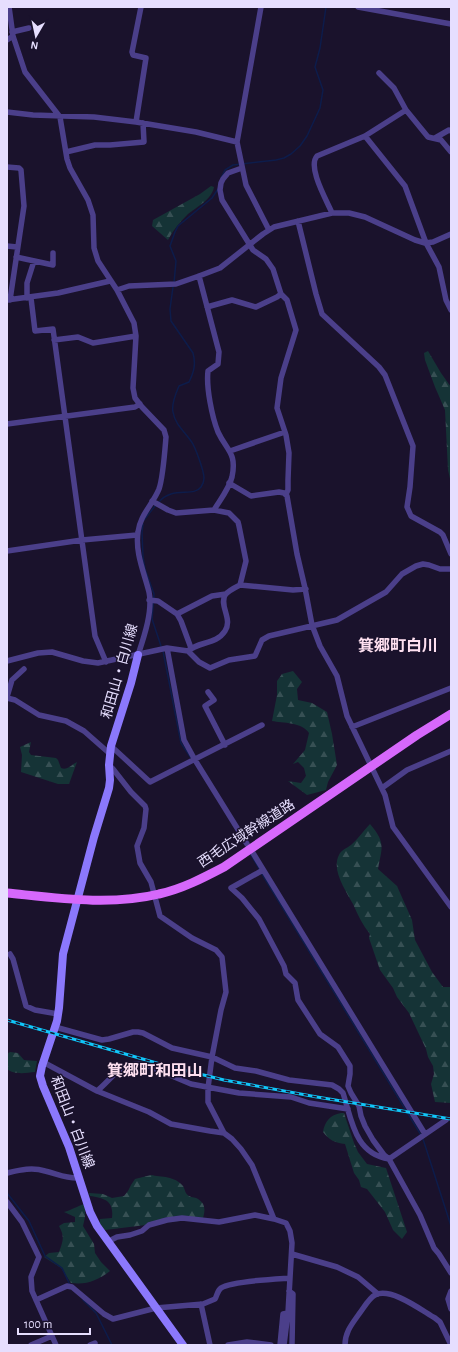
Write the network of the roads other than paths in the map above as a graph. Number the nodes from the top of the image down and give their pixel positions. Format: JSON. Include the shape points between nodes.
{"nodes":[{"id":1,"x":9,"y":7,"type":"edge"},
{"id":2,"x":141,"y":7,"type":"edge"},
{"id":3,"x":261,"y":7,"type":"edge"},
{"id":4,"x":358,"y":7,"type":"edge"},
{"id":5,"x":451,"y":24,"type":"edge"},
{"id":6,"x":29,"y":28,"type":"dead end"},
{"id":7,"x":13,"y":34,"type":"junction"},
{"id":8,"x":7,"y":40,"type":"edge"},
{"id":9,"x":379,"y":73,"type":"dead end"},
{"id":10,"x":406,"y":110,"type":"junction"},
{"id":11,"x":7,"y":112,"type":"edge"},
{"id":12,"x":60,"y":117,"type":"junction"},
{"id":13,"x":136,"y":122,"type":"junction"},
{"id":14,"x":143,"y":122,"type":"junction"},
{"id":15,"x":451,"y":130,"type":"edge"},
{"id":16,"x":365,"y":136,"type":"junction"},
{"id":17,"x":435,"y":138,"type":"junction"},
{"id":18,"x":237,"y":142,"type":"junction"},
{"id":19,"x":66,"y":152,"type":"junction"},
{"id":20,"x":451,"y":152,"type":"edge"},
{"id":21,"x":241,"y":166,"type":"junction"},
{"id":22,"x":7,"y":167,"type":"edge"},
{"id":23,"x":332,"y":213,"type":"junction"},
{"id":24,"x":298,"y":221,"type":"junction"},
{"id":25,"x":269,"y":230,"type":"junction"},
{"id":26,"x":451,"y":234,"type":"edge"},
{"id":27,"x":426,"y":243,"type":"junction"},
{"id":28,"x":249,"y":245,"type":"junction"},
{"id":29,"x":7,"y":246,"type":"edge"},
{"id":30,"x":17,"y":247,"type":"junction"},
{"id":31,"x":53,"y":253,"type":"dead end"},
{"id":32,"x":16,"y":257,"type":"junction"},
{"id":33,"x":34,"y":261,"type":"junction"},
{"id":34,"x":199,"y":276,"type":"junction"},
{"id":35,"x":110,"y":281,"type":"junction"},
{"id":36,"x":117,"y":290,"type":"junction"},
{"id":37,"x":281,"y":294,"type":"junction"},
{"id":38,"x":29,"y":298,"type":"junction"},
{"id":39,"x":8,"y":300,"type":"edge"},
{"id":40,"x":207,"y":307,"type":"junction"},
{"id":41,"x":451,"y":310,"type":"edge"},
{"id":42,"x":136,"y":336,"type":"junction"},
{"id":43,"x":54,"y":340,"type":"junction"},
{"id":44,"x":140,"y":404,"type":"junction"},
{"id":45,"x":64,"y":416,"type":"junction"},
{"id":46,"x":7,"y":424,"type":"edge"},
{"id":47,"x":285,"y":432,"type":"junction"},
{"id":48,"x":230,"y":451,"type":"junction"},
{"id":49,"x":230,"y":483,"type":"junction"},
{"id":50,"x":286,"y":494,"type":"junction"},
{"id":51,"x":155,"y":503,"type":"junction"},
{"id":52,"x":214,"y":510,"type":"junction"},
{"id":53,"x":137,"y":535,"type":"junction"},
{"id":54,"x":82,"y":540,"type":"junction"},
{"id":55,"x":7,"y":551,"type":"edge"},
{"id":56,"x":451,"y":554,"type":"edge"},
{"id":57,"x":451,"y":569,"type":"edge"},
{"id":58,"x":240,"y":585,"type":"junction"},
{"id":59,"x":306,"y":589,"type":"junction"},
{"id":60,"x":226,"y":594,"type":"junction"},
{"id":61,"x":150,"y":600,"type":"junction"},
{"id":62,"x":177,"y":614,"type":"junction"},
{"id":63,"x":312,"y":625,"type":"junction"},
{"id":64,"x":167,"y":648,"type":"junction"},
{"id":65,"x":190,"y":649,"type":"junction"},
{"id":66,"x":138,"y":655,"type":"junction"},
{"id":67,"x":7,"y":661,"type":"edge"},
{"id":68,"x":106,"y":662,"type":"junction"},
{"id":69,"x":24,"y":669,"type":"dead end"},
{"id":70,"x":451,"y":688,"type":"edge"},
{"id":71,"x":208,"y":692,"type":"dead end"},
{"id":72,"x":7,"y":697,"type":"edge"},
{"id":73,"x":451,"y":714,"type":"edge"},
{"id":74,"x":262,"y":725,"type":"dead end"},
{"id":75,"x":352,"y":727,"type":"junction"},
{"id":76,"x":225,"y":745,"type":"junction"},
{"id":77,"x":110,"y":750,"type":"junction"},
{"id":78,"x":451,"y":751,"type":"edge"},
{"id":79,"x":195,"y":760,"type":"junction"},
{"id":80,"x":108,"y":765,"type":"junction"},
{"id":81,"x":382,"y":788,"type":"junction"},
{"id":82,"x":247,"y":844,"type":"dead end"},
{"id":83,"x":253,"y":853,"type":"dead end"},
{"id":84,"x":262,"y":871,"type":"junction"},
{"id":85,"x":7,"y":893,"type":"edge"},
{"id":86,"x":78,"y":899,"type":"junction"},
{"id":87,"x":451,"y":907,"type":"edge"},
{"id":88,"x":10,"y":954,"type":"dead end"},
{"id":89,"x":58,"y":1014,"type":"junction"},
{"id":90,"x":55,"y":1027,"type":"junction"},
{"id":91,"x":211,"y":1061,"type":"junction"},
{"id":92,"x":43,"y":1062,"type":"junction"},
{"id":93,"x":208,"y":1086,"type":"junction"},
{"id":94,"x":97,"y":1091,"type":"junction"},
{"id":95,"x":348,"y":1108,"type":"junction"},
{"id":96,"x":446,"y":1120,"type":"dead end"},
{"id":97,"x":224,"y":1133,"type":"junction"},
{"id":98,"x":425,"y":1134,"type":"junction"},
{"id":99,"x":389,"y":1159,"type":"junction"},
{"id":100,"x":7,"y":1173,"type":"edge"},
{"id":101,"x":80,"y":1178,"type":"junction"},
{"id":102,"x":7,"y":1202,"type":"edge"},
{"id":103,"x":274,"y":1219,"type":"junction"},
{"id":104,"x":109,"y":1241,"type":"junction"},
{"id":105,"x":292,"y":1254,"type":"junction"},
{"id":106,"x":451,"y":1273,"type":"edge"},
{"id":107,"x":290,"y":1278,"type":"junction"},
{"id":108,"x":289,"y":1291,"type":"junction"},
{"id":109,"x":451,"y":1291,"type":"edge"},
{"id":110,"x":378,"y":1294,"type":"junction"},
{"id":111,"x":36,"y":1300,"type":"junction"},
{"id":112,"x":201,"y":1304,"type":"junction"},
{"id":113,"x":156,"y":1308,"type":"junction"},
{"id":114,"x":451,"y":1309,"type":"edge"},
{"id":115,"x":288,"y":1313,"type":"junction"},
{"id":116,"x":52,"y":1336,"type":"junction"},
{"id":117,"x":31,"y":1345,"type":"edge"},
{"id":118,"x":56,"y":1345,"type":"edge"},
{"id":119,"x":183,"y":1345,"type":"edge"},
{"id":120,"x":210,"y":1345,"type":"edge"},
{"id":121,"x":228,"y":1345,"type":"edge"},
{"id":122,"x":271,"y":1345,"type":"edge"},
{"id":123,"x":280,"y":1345,"type":"edge"},
{"id":124,"x":284,"y":1345,"type":"edge"},
{"id":125,"x":292,"y":1345,"type":"edge"},
{"id":126,"x":345,"y":1345,"type":"edge"},
{"id":127,"x":451,"y":1345,"type":"edge"}],
"edges":[{"from":1,"to":7,"type":"street","name":"和田山・白川線"},
{"from":2,"to":13,"type":"street","via":[[132,52],[133,55],[146,58]]},
{"from":3,"to":18,"type":"street"},
{"from":4,"to":5,"type":"street"},
{"from":6,"to":7,"type":"street"},
{"from":7,"to":8,"type":"street"},
{"from":7,"to":12,"type":"street","name":"和田山・白川線","via":[[25,72]]},
{"from":9,"to":10,"type":"street","via":[[394,88]]},
{"from":10,"to":16,"type":"street"},
{"from":10,"to":17,"type":"street","via":[[428,137]]},
{"from":11,"to":12,"type":"street"},
{"from":12,"to":13,"type":"street","via":[[94,117]]},
{"from":12,"to":19,"type":"street","name":"和田山・白川線"},
{"from":13,"to":14,"type":"street"},
{"from":14,"to":18,"type":"street"},
{"from":14,"to":19,"type":"street","via":[[144,142],[96,145]]},
{"from":15,"to":17,"type":"street"},
{"from":16,"to":23,"type":"street","via":[[315,158],[314,168]]},
{"from":16,"to":27,"type":"street","via":[[405,186]]},
{"from":17,"to":20,"type":"street","via":[[441,140]]},
{"from":18,"to":21,"type":"street"},
{"from":19,"to":35,"type":"street","name":"和田山・白川線","via":[[70,168],[88,200],[93,215],[94,248],[98,261]]},
{"from":21,"to":25,"type":"street","via":[[249,192]]},
{"from":21,"to":28,"type":"street","via":[[226,175],[221,183],[221,195]]},
{"from":22,"to":30,"type":"street","via":[[19,168],[24,201]]},
{"from":23,"to":24,"type":"street"},
{"from":23,"to":27,"type":"street","via":[[349,213],[365,217]]},
{"from":24,"to":25,"type":"street"},
{"from":24,"to":56,"type":"street","via":[[322,314],[385,375],[413,446],[406,504],[408,511],[411,516],[440,532]]},
{"from":25,"to":28,"type":"street"},
{"from":26,"to":27,"type":"street"},
{"from":27,"to":41,"type":"street","via":[[439,267],[446,300]]},
{"from":28,"to":34,"type":"street","via":[[220,268]]},
{"from":28,"to":37,"type":"street","via":[[269,264],[277,278]]},
{"from":29,"to":30,"type":"street"},
{"from":30,"to":32,"type":"street"},
{"from":31,"to":33,"type":"street","via":[[53,265]]},
{"from":32,"to":33,"type":"street"},
{"from":32,"to":39,"type":"street"},
{"from":33,"to":38,"type":"street","via":[[26,284]]},
{"from":34,"to":36,"type":"street","via":[[176,284],[129,286]]},
{"from":34,"to":40,"type":"street"},
{"from":35,"to":36,"type":"street","name":"和田山・白川線"},
{"from":35,"to":38,"type":"street"},
{"from":36,"to":42,"type":"street","name":"和田山・白川線","via":[[134,323]]},
{"from":37,"to":40,"type":"street","via":[[256,307],[232,300]]},
{"from":37,"to":47,"type":"street","via":[[286,300],[296,330],[281,378],[277,408]]},
{"from":38,"to":39,"type":"street"},
{"from":38,"to":43,"type":"street","via":[[35,331],[53,329]]},
{"from":40,"to":48,"type":"street","via":[[218,345],[219,358],[218,364],[208,371],[207,382],[217,428]]},
{"from":42,"to":43,"type":"street","via":[[93,343],[78,337]]},
{"from":42,"to":44,"type":"street","name":"和田山・白川線","via":[[133,388],[135,398]]},
{"from":43,"to":45,"type":"street"},
{"from":44,"to":45,"type":"street","via":[[135,407]]},
{"from":44,"to":51,"type":"street","name":"和田山・白川線","via":[[164,430],[166,437],[160,488]]},
{"from":45,"to":46,"type":"street"},
{"from":45,"to":54,"type":"street"},
{"from":47,"to":48,"type":"street"},
{"from":47,"to":50,"type":"street","via":[[290,458]]},
{"from":48,"to":49,"type":"street","via":[[233,464]]},
{"from":49,"to":50,"type":"street","via":[[251,496],[279,492]]},
{"from":49,"to":52,"type":"street"},
{"from":50,"to":59,"type":"street"},
{"from":51,"to":52,"type":"street","via":[[176,512]]},
{"from":51,"to":53,"type":"street","name":"和田山・白川線","via":[[139,523]]},
{"from":52,"to":58,"type":"street","via":[[232,514],[240,526],[246,560]]},
{"from":53,"to":54,"type":"street"},
{"from":53,"to":61,"type":"street","name":"和田山・白川線","via":[[140,564]]},
{"from":54,"to":55,"type":"street"},
{"from":54,"to":68,"type":"street","via":[[95,636]]},
{"from":57,"to":63,"type":"street","via":[[423,564],[416,566],[402,574],[382,595],[336,620]]},
{"from":58,"to":59,"type":"street"},
{"from":58,"to":60,"type":"street"},
{"from":59,"to":63,"type":"street"},
{"from":60,"to":62,"type":"street","via":[[212,596]]},
{"from":60,"to":65,"type":"street","via":[[226,630],[219,638]]},
{"from":61,"to":62,"type":"street","via":[[157,601]]},
{"from":61,"to":66,"type":"street","name":"和田山・白川線","via":[[145,633]]},
{"from":62,"to":65,"type":"street"},
{"from":63,"to":65,"type":"street","via":[[269,636],[262,640],[255,656],[229,660],[211,668],[199,662]]},
{"from":63,"to":75,"type":"street","via":[[320,646],[337,676],[344,708]]},
{"from":64,"to":65,"type":"street"},
{"from":64,"to":66,"type":"street"},
{"from":64,"to":79,"type":"street","via":[[184,740]]},
{"from":66,"to":68,"type":"street"},
{"from":66,"to":77,"type":"street","name":"和田山・白川線"},
{"from":67,"to":68,"type":"street","via":[[45,652],[59,653],[89,662]]},
{"from":69,"to":72,"type":"street","via":[[12,680]]},
{"from":70,"to":75,"type":"street"},
{"from":71,"to":76,"type":"street","via":[[214,700],[205,706]]},
{"from":72,"to":77,"type":"street","via":[[39,715],[66,721]]},
{"from":73,"to":86,"type":"main road","name":"西毛広域幹線道路","via":[[208,876],[175,890],[144,897],[116,900]]},
{"from":74,"to":76,"type":"street"},
{"from":75,"to":81,"type":"street"},
{"from":76,"to":79,"type":"street"},
{"from":77,"to":79,"type":"street","via":[[150,782]]},
{"from":77,"to":80,"type":"street","name":"和田山・白川線"},
{"from":78,"to":81,"type":"street","via":[[407,770]]},
{"from":79,"to":82,"type":"street"},
{"from":80,"to":86,"type":"street","name":"和田山・白川線","via":[[108,788]]},
{"from":80,"to":91,"type":"street","via":[[145,806],[144,828],[137,846],[140,863],[151,882],[160,916],[192,938],[216,950],[222,957],[226,992]]},
{"from":81,"to":87,"type":"street","via":[[393,827]]},
{"from":83,"to":84,"type":"street"},
{"from":84,"to":98,"type":"street"},
{"from":84,"to":99,"type":"street","via":[[230,888],[259,919],[286,974],[295,983],[298,1000],[320,1034],[338,1047],[350,1066],[348,1086],[359,1106],[365,1126]]},
{"from":85,"to":86,"type":"main road","name":"西毛広域幹線道路"},
{"from":86,"to":89,"type":"street","name":"和田山・白川線","via":[[63,954]]},
{"from":88,"to":89,"type":"street","via":[[26,1006]]},
{"from":89,"to":90,"type":"street","name":"和田山・白川線"},
{"from":90,"to":91,"type":"street","via":[[102,1040],[133,1032],[143,1033],[172,1048]]},
{"from":90,"to":92,"type":"street","name":"和田山・白川線"},
{"from":91,"to":93,"type":"street"},
{"from":91,"to":95,"type":"street","via":[[288,1080],[332,1085],[343,1093]]},
{"from":92,"to":94,"type":"street"},
{"from":92,"to":101,"type":"street","name":"和田山・白川線","via":[[41,1082]]},
{"from":93,"to":94,"type":"street","via":[[191,1084],[139,1064],[122,1068]]},
{"from":93,"to":95,"type":"street","via":[[239,1093],[291,1097],[309,1103]]},
{"from":93,"to":97,"type":"street","via":[[209,1105]]},
{"from":94,"to":97,"type":"street","via":[[171,1124]]},
{"from":95,"to":99,"type":"street","via":[[359,1140],[379,1158]]},
{"from":96,"to":98,"type":"street"},
{"from":97,"to":103,"type":"street","via":[[240,1148],[252,1165]]},
{"from":98,"to":99,"type":"street"},
{"from":99,"to":106,"type":"street","via":[[420,1215],[432,1244]]},
{"from":100,"to":101,"type":"street","via":[[30,1168],[66,1178]]},
{"from":101,"to":104,"type":"street","name":"和田山・白川線","via":[[93,1218]]},
{"from":102,"to":111,"type":"street","via":[[22,1222],[39,1257],[31,1280]]},
{"from":103,"to":104,"type":"street","via":[[256,1215],[219,1222],[182,1218],[149,1225],[142,1231]]},
{"from":103,"to":105,"type":"street","via":[[286,1223],[289,1227]]},
{"from":104,"to":113,"type":"street","name":"和田山・白川線"},
{"from":105,"to":107,"type":"street"},
{"from":105,"to":110,"type":"street","via":[[337,1267],[358,1277]]},
{"from":107,"to":108,"type":"street"},
{"from":107,"to":112,"type":"street","via":[[246,1281],[223,1287],[214,1299]]},
{"from":108,"to":115,"type":"street"},
{"from":108,"to":125,"type":"street","via":[[293,1294]]},
{"from":109,"to":114,"type":"street","via":[[448,1299]]},
{"from":110,"to":126,"type":"street","via":[[372,1297],[350,1327]]},
{"from":110,"to":127,"type":"street","via":[[396,1296],[435,1318],[440,1322]]},
{"from":111,"to":113,"type":"street","via":[[67,1286],[72,1287],[110,1319]]},
{"from":111,"to":116,"type":"street"},
{"from":112,"to":113,"type":"street"},
{"from":112,"to":120,"type":"street"},
{"from":113,"to":119,"type":"street","name":"和田山・白川線"},
{"from":115,"to":123,"type":"street","via":[[282,1314]]},
{"from":115,"to":124,"type":"street"},
{"from":116,"to":117,"type":"street"},
{"from":116,"to":118,"type":"street"},
{"from":121,"to":122,"type":"street","via":[[247,1342]]}]}
